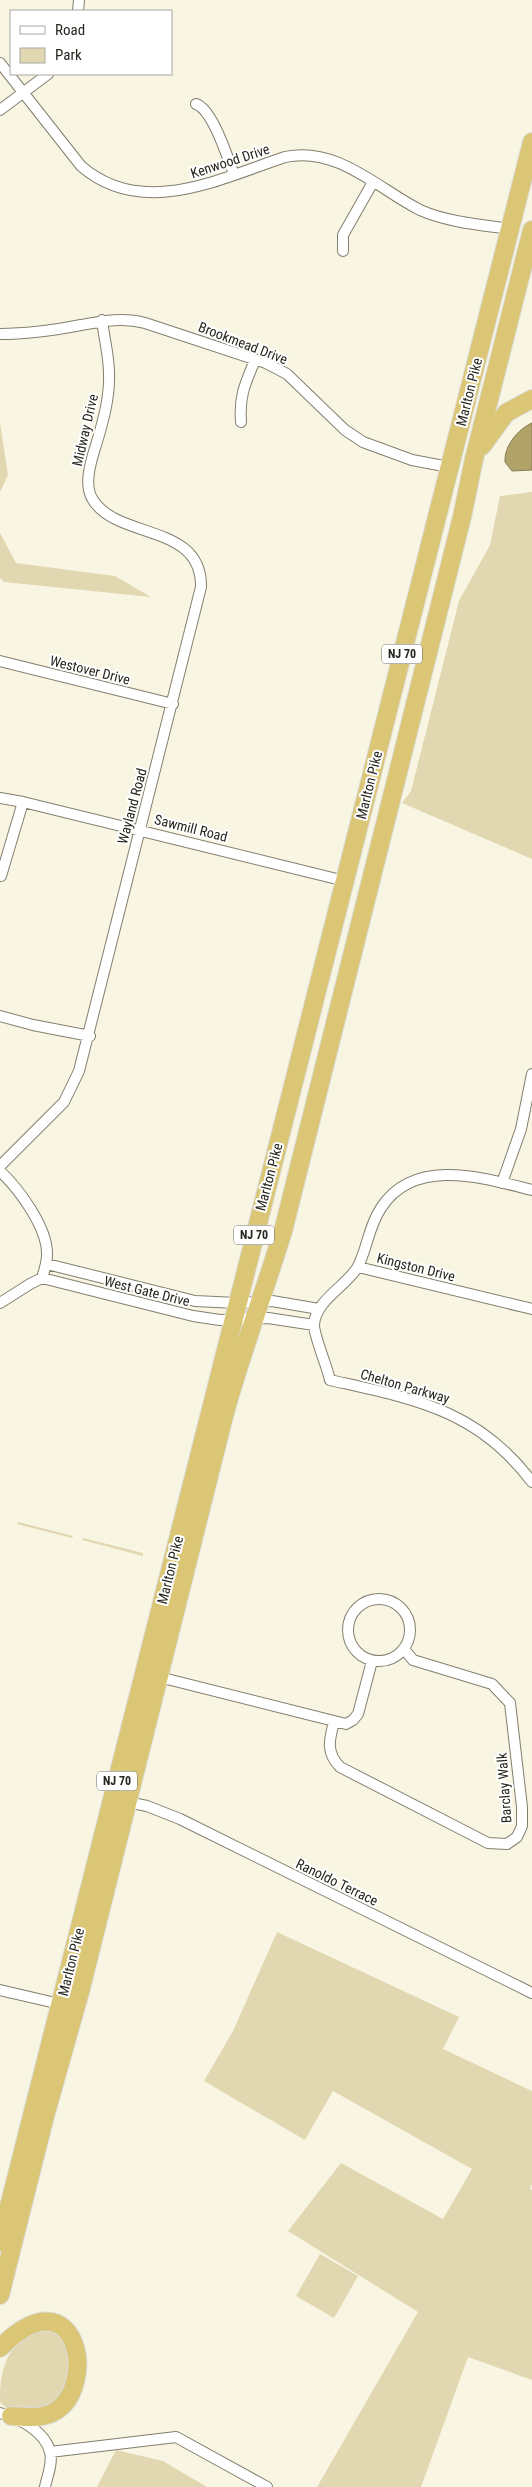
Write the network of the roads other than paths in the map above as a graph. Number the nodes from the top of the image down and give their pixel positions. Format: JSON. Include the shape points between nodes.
{"nodes":[{"id":1,"x":0,"y":64,"type":"edge"},
{"id":2,"x":47,"y":75,"type":"edge"},
{"id":3,"x":23,"y":93,"type":"junction"},
{"id":4,"x":196,"y":104,"type":"dead end"},
{"id":5,"x":0,"y":110,"type":"edge"},
{"id":6,"x":532,"y":142,"type":"edge"},
{"id":7,"x":234,"y":174,"type":"junction"},
{"id":8,"x":373,"y":182,"type":"junction"},
{"id":9,"x":510,"y":229,"type":"junction"},
{"id":10,"x":532,"y":230,"type":"edge"},
{"id":11,"x":343,"y":251,"type":"dead end"},
{"id":12,"x":102,"y":320,"type":"junction"},
{"id":13,"x":0,"y":334,"type":"edge"},
{"id":14,"x":255,"y":360,"type":"junction"},
{"id":15,"x":532,"y":399,"type":"edge"},
{"id":16,"x":241,"y":422,"type":"dead end"},
{"id":17,"x":474,"y":459,"type":"junction"},
{"id":18,"x":449,"y":468,"type":"junction"},
{"id":19,"x":89,"y":485,"type":"joint"},
{"id":20,"x":0,"y":661,"type":"edge"},
{"id":21,"x":173,"y":704,"type":"junction"},
{"id":22,"x":0,"y":798,"type":"edge"},
{"id":23,"x":23,"y":802,"type":"junction"},
{"id":24,"x":140,"y":830,"type":"junction"},
{"id":25,"x":1,"y":876,"type":"edge"},
{"id":26,"x":345,"y":881,"type":"junction"},
{"id":27,"x":0,"y":1016,"type":"edge"},
{"id":28,"x":90,"y":1036,"type":"junction"},
{"id":29,"x":532,"y":1074,"type":"edge"},
{"id":30,"x":0,"y":1166,"type":"edge"},
{"id":31,"x":0,"y":1170,"type":"edge"},
{"id":32,"x":502,"y":1183,"type":"junction"},
{"id":33,"x":532,"y":1190,"type":"edge"},
{"id":34,"x":358,"y":1267,"type":"junction"},
{"id":35,"x":44,"y":1271,"type":"junction"},
{"id":36,"x":0,"y":1303,"type":"edge"},
{"id":37,"x":532,"y":1310,"type":"edge"},
{"id":38,"x":247,"y":1311,"type":"junction"},
{"id":39,"x":316,"y":1317,"type":"junction"},
{"id":40,"x":532,"y":1482,"type":"edge"},
{"id":41,"x":404,"y":1649,"type":"junction"},
{"id":42,"x":372,"y":1660,"type":"junction"},
{"id":43,"x":159,"y":1677,"type":"junction"},
{"id":44,"x":334,"y":1722,"type":"junction"},
{"id":45,"x":127,"y":1802,"type":"junction"},
{"id":46,"x":106,"y":1824,"type":"junction"},
{"id":47,"x":0,"y":1990,"type":"edge"},
{"id":48,"x":80,"y":1992,"type":"junction"},
{"id":49,"x":532,"y":1993,"type":"edge"},
{"id":50,"x":60,"y":2004,"type":"junction"},
{"id":51,"x":0,"y":2242,"type":"edge"},
{"id":52,"x":0,"y":2295,"type":"edge"},
{"id":53,"x":0,"y":2348,"type":"edge"},
{"id":54,"x":5,"y":2415,"type":"edge"},
{"id":55,"x":50,"y":2452,"type":"junction"},
{"id":56,"x":45,"y":2487,"type":"edge"},
{"id":57,"x":268,"y":2487,"type":"edge"}],
"edges":[{"from":1,"to":3,"type":"street","name":"Kenwood Drive"},
{"from":2,"to":3,"type":"street"},
{"from":3,"to":5,"type":"street"},
{"from":3,"to":7,"type":"street","name":"Kenwood Drive","via":[[81,166],[107,184],[147,194],[165,194]]},
{"from":4,"to":7,"type":"street","via":[[202,106],[210,117]]},
{"from":6,"to":9,"type":"highway","name":"Marlton Pike","number":"NJ 70"},
{"from":7,"to":8,"type":"street","name":"Kenwood Drive","via":[[296,155],[314,156],[340,162]]},
{"from":8,"to":9,"type":"street","name":"Kenwood Drive","via":[[422,210],[474,224]]},
{"from":8,"to":11,"type":"street","via":[[343,235]]},
{"from":9,"to":18,"type":"highway","name":"Marlton Pike","number":"NJ 70"},
{"from":10,"to":17,"type":"highway","name":"Marlton Pike","number":"NJ 70"},
{"from":12,"to":13,"type":"street","name":"Brookmead Drive"},
{"from":12,"to":14,"type":"street","name":"Brookmead Drive","via":[[131,319]]},
{"from":12,"to":19,"type":"street","name":"Midway Drive","via":[[110,372]]},
{"from":14,"to":16,"type":"street","via":[[239,402]]},
{"from":14,"to":18,"type":"street","name":"Brookmead Drive","via":[[288,374],[345,430],[363,442],[412,460]]},
{"from":15,"to":17,"type":"highway","via":[[506,413]]},
{"from":17,"to":38,"type":"highway","name":"Marlton Pike","number":"NJ 70","via":[[282,1231]]},
{"from":18,"to":26,"type":"highway","name":"Marlton Pike","number":"NJ 70"},
{"from":19,"to":21,"type":"street","name":"Wayland Road","via":[[94,502],[103,511],[177,544],[198,562],[202,572]]},
{"from":20,"to":21,"type":"street","name":"Westover Drive"},
{"from":21,"to":24,"type":"street","name":"Wayland Road"},
{"from":22,"to":23,"type":"street","name":"Sawmill Road"},
{"from":23,"to":24,"type":"street","name":"Sawmill Road"},
{"from":23,"to":25,"type":"street"},
{"from":24,"to":26,"type":"street","name":"Sawmill Road"},
{"from":24,"to":28,"type":"street","name":"Wayland Road"},
{"from":26,"to":38,"type":"highway","name":"Marlton Pike","number":"NJ 70"},
{"from":27,"to":28,"type":"street"},
{"from":28,"to":30,"type":"street","name":"Wayland Road","via":[[80,1071],[64,1102]]},
{"from":29,"to":32,"type":"street","via":[[521,1129]]},
{"from":31,"to":35,"type":"street","via":[[13,1183],[37,1222],[46,1246]]},
{"from":32,"to":33,"type":"street"},
{"from":32,"to":34,"type":"street","via":[[447,1175],[408,1182],[382,1206],[370,1226]]},
{"from":34,"to":37,"type":"street","name":"Kingston Drive"},
{"from":34,"to":39,"type":"street","name":"Kingston Drive"},
{"from":35,"to":36,"type":"street"},
{"from":35,"to":38,"type":"street","name":"West Gate Drive"},
{"from":35,"to":38,"type":"street","name":"West Gate Drive","via":[[193,1316]]},
{"from":38,"to":39,"type":"street","via":[[268,1318]]},
{"from":38,"to":39,"type":"street","via":[[272,1301]]},
{"from":38,"to":43,"type":"highway","name":"Marlton Pike","number":"NJ 70","via":[[242,1350]]},
{"from":38,"to":46,"type":"highway","name":"Marlton Pike","number":"NJ 70"},
{"from":39,"to":40,"type":"street","name":"Chelton Parkway","via":[[330,1380],[412,1399],[457,1416],[494,1441]]},
{"from":41,"to":42,"type":"street","via":[[389,1659]]},
{"from":41,"to":42,"type":"street","via":[[410,1629],[405,1613],[388,1601],[368,1601],[352,1614],[348,1634],[356,1651]]},
{"from":41,"to":44,"type":"street","name":"Barclay Walk","via":[[412,1660],[492,1684],[510,1703],[522,1807],[522,1826],[517,1837],[507,1844],[488,1843],[340,1768],[329,1747]]},
{"from":42,"to":44,"type":"street","via":[[357,1716],[347,1723]]},
{"from":43,"to":44,"type":"street"},
{"from":43,"to":45,"type":"highway","name":"Marlton Pike","number":"NJ 70"},
{"from":45,"to":48,"type":"highway","name":"Marlton Pike","number":"NJ 70"},
{"from":45,"to":49,"type":"street","name":"Ranoldo Terrace","via":[[180,1819]]},
{"from":46,"to":48,"type":"highway","via":[[111,1829],[112,1839],[84,1947]]},
{"from":46,"to":50,"type":"highway","name":"Marlton Pike","number":"NJ 70"},
{"from":47,"to":50,"type":"street"},
{"from":48,"to":52,"type":"highway","name":"Marlton Pike","number":"NJ 70"},
{"from":50,"to":51,"type":"highway","name":"Marlton Pike","number":"NJ 70"},
{"from":53,"to":54,"type":"highway","via":[[18,2331],[32,2323],[46,2321],[62,2326],[77,2349],[78,2365],[73,2385],[62,2407],[38,2417]]},
{"from":54,"to":55,"type":"street","via":[[33,2429]]},
{"from":55,"to":56,"type":"street"},
{"from":55,"to":57,"type":"street","via":[[176,2437]]}]}
